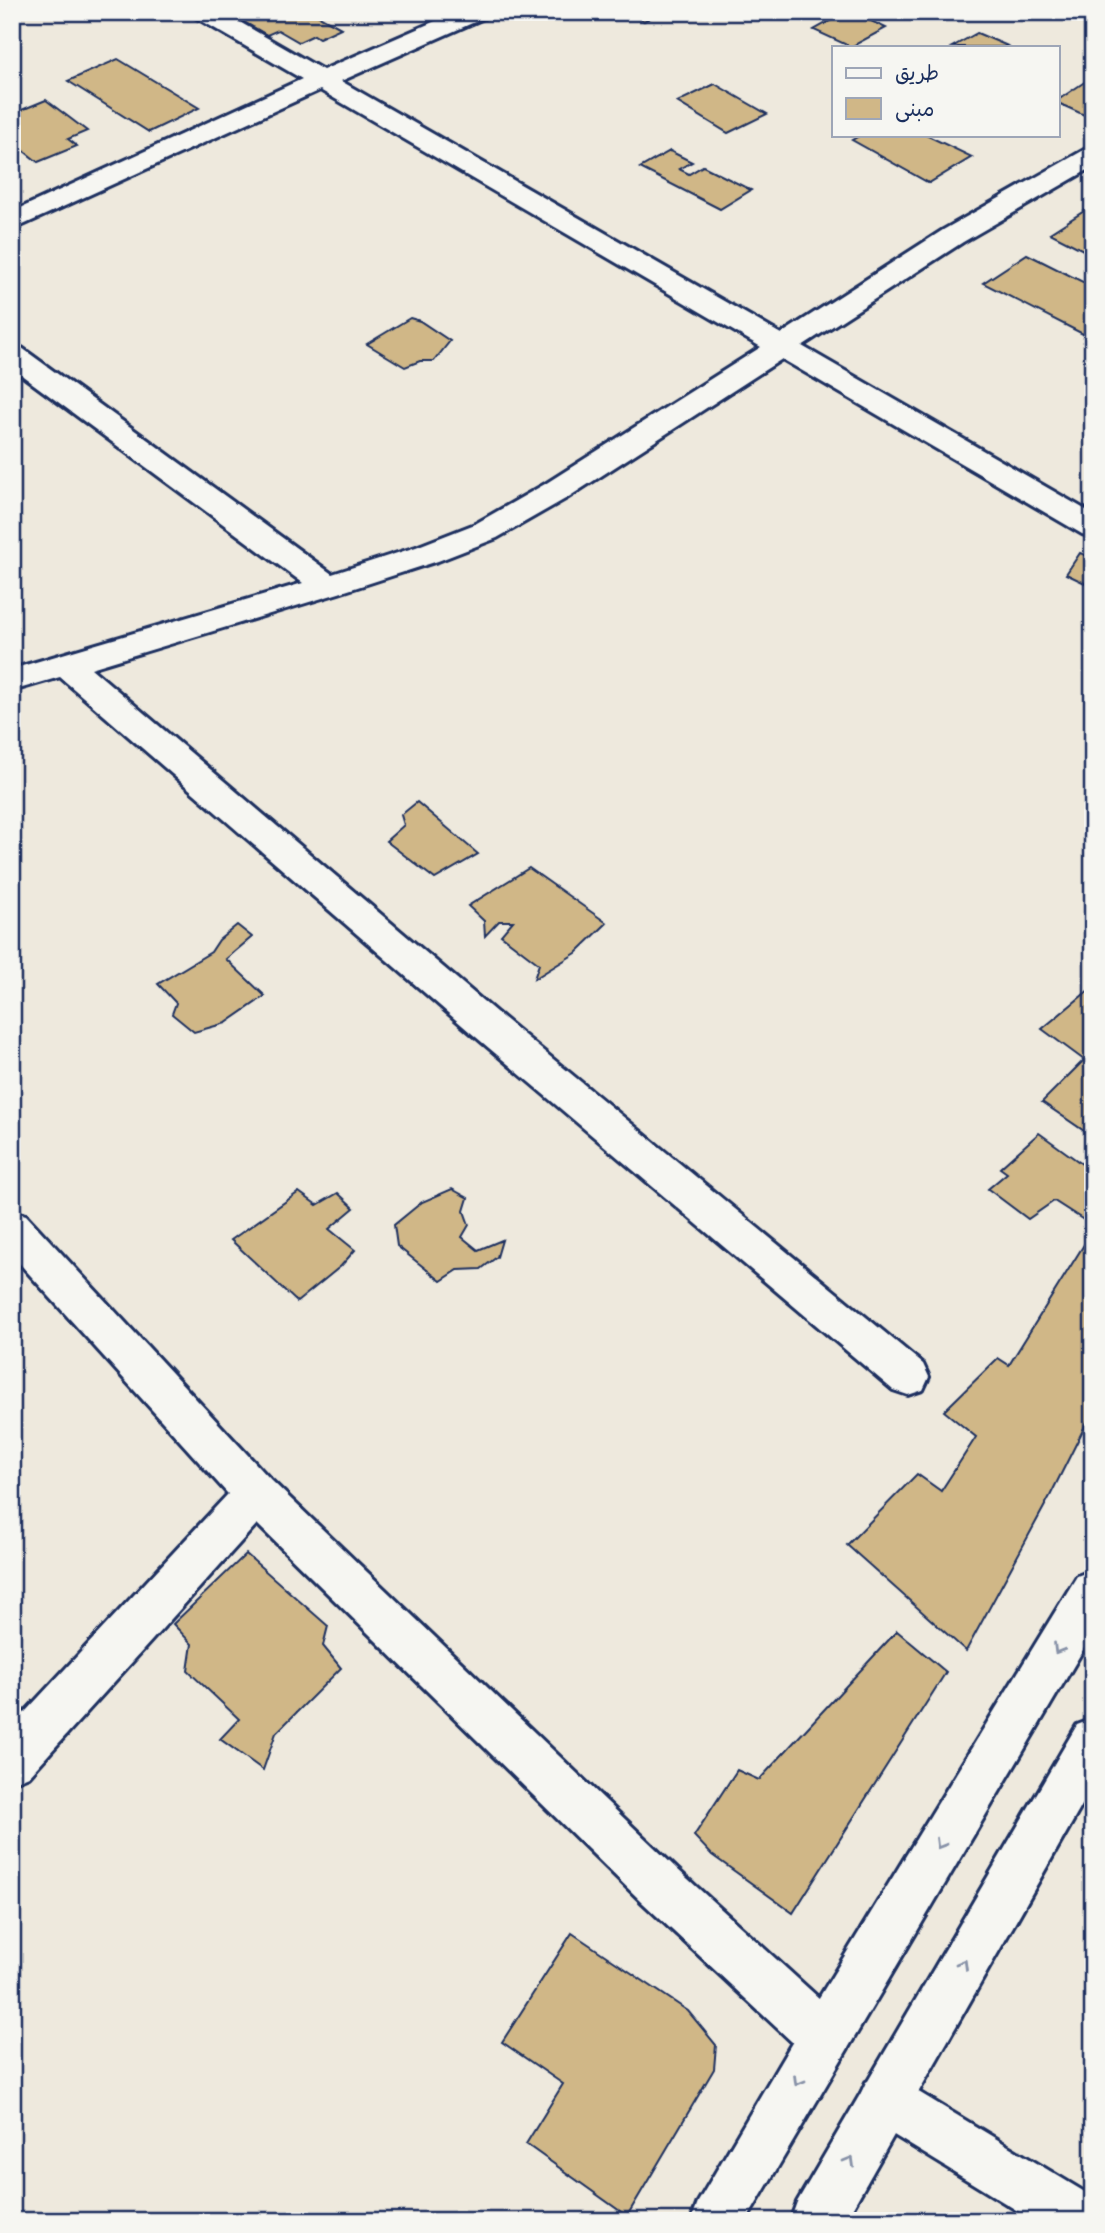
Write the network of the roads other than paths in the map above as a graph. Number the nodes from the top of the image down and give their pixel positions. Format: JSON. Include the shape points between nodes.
{"nodes":[{"id":1,"x":205,"y":12,"type":"edge"},
{"id":2,"x":477,"y":12,"type":"edge"},
{"id":3,"x":321,"y":80,"type":"junction"},
{"id":4,"x":1093,"y":156,"type":"edge"},
{"id":5,"x":12,"y":222,"type":"edge"},
{"id":6,"x":780,"y":348,"type":"junction"},
{"id":7,"x":12,"y":354,"type":"edge"},
{"id":8,"x":1093,"y":527,"type":"edge"},
{"id":9,"x":328,"y":586,"type":"junction"},
{"id":10,"x":66,"y":664,"type":"junction"},
{"id":11,"x":12,"y":680,"type":"edge"},
{"id":12,"x":12,"y":1227,"type":"edge"},
{"id":13,"x":908,"y":1377,"type":"dead end"},
{"id":14,"x":256,"y":1494,"type":"junction"},
{"id":15,"x":1093,"y":1591,"type":"edge"},
{"id":16,"x":1093,"y":1741,"type":"edge"},
{"id":17,"x":12,"y":1760,"type":"edge"},
{"id":18,"x":824,"y":2037,"type":"junction"},
{"id":19,"x":884,"y":2100,"type":"junction"},
{"id":20,"x":718,"y":2221,"type":"edge"},
{"id":21,"x":816,"y":2221,"type":"edge"},
{"id":22,"x":1083,"y":2221,"type":"edge"}],
"edges":[{"from":1,"to":3,"type":"street"},
{"from":2,"to":3,"type":"street"},
{"from":3,"to":5,"type":"street"},
{"from":3,"to":6,"type":"street"},
{"from":4,"to":6,"type":"street","via":[[953,236]]},
{"from":6,"to":8,"type":"street"},
{"from":6,"to":9,"type":"street","via":[[522,512],[427,554]]},
{"from":7,"to":9,"type":"street"},
{"from":9,"to":10,"type":"street"},
{"from":10,"to":11,"type":"street"},
{"from":10,"to":13,"type":"street","via":[[482,1022]]},
{"from":12,"to":14,"type":"street"},
{"from":14,"to":17,"type":"street"},
{"from":14,"to":18,"type":"street","via":[[660,1886]]},
{"from":15,"to":18,"type":"street","one_way":true},
{"from":19,"to":16,"type":"street","one_way":true},
{"from":18,"to":20,"type":"street","one_way":true},
{"from":21,"to":19,"type":"street","one_way":true},
{"from":19,"to":22,"type":"street"}]}
